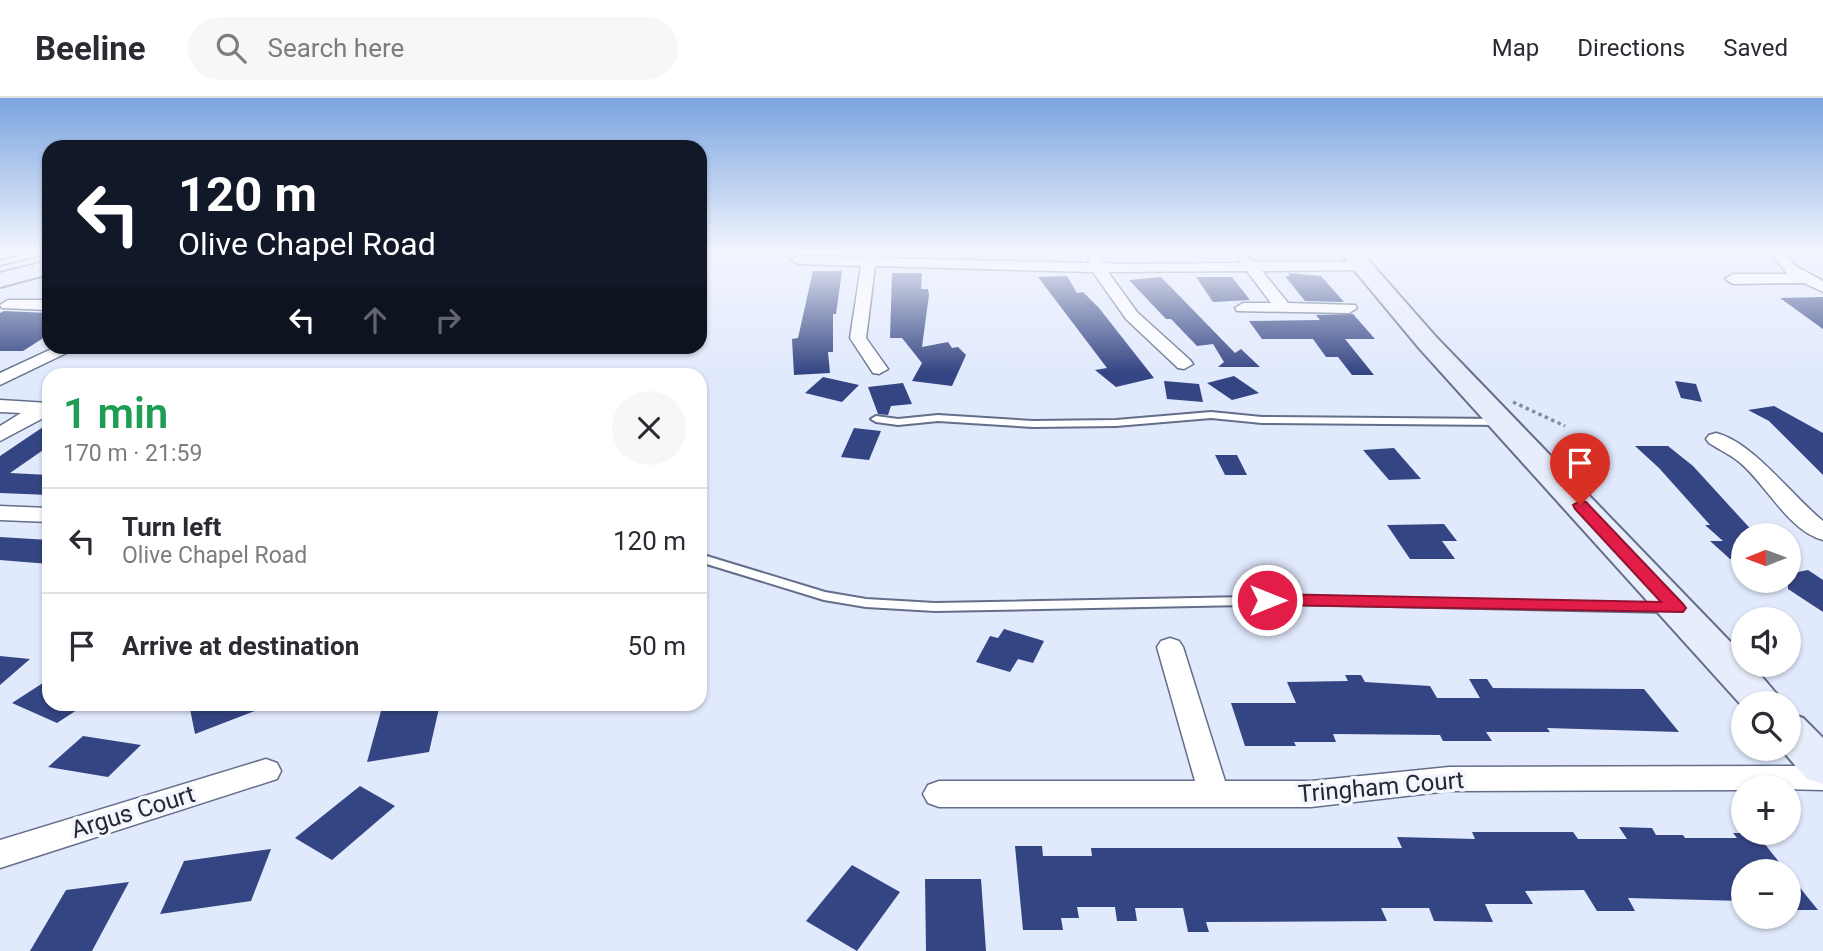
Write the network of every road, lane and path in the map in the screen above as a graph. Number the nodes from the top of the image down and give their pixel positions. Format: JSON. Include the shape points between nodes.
{"nodes":[{"id":1,"x":864,"y":293,"type":"edge"},
{"id":2,"x":1113,"y":293,"type":"edge"},
{"id":3,"x":1272,"y":293,"type":"edge"},
{"id":4,"x":1389,"y":293,"type":"edge"},
{"id":5,"x":8,"y":305,"type":"dead end"},
{"id":6,"x":42,"y":305,"type":"edge"},
{"id":7,"x":1243,"y":308,"type":"dead end"},
{"id":8,"x":1283,"y":308,"type":"junction"},
{"id":9,"x":1349,"y":308,"type":"dead end"},
{"id":10,"x":56,"y":354,"type":"edge"},
{"id":11,"x":1184,"y":364,"type":"dead end"},
{"id":12,"x":0,"y":365,"type":"edge"},
{"id":13,"x":28,"y":367,"type":"junction"},
{"id":14,"x":879,"y":369,"type":"dead end"},
{"id":15,"x":0,"y":380,"type":"edge"},
{"id":16,"x":0,"y":406,"type":"edge"},
{"id":17,"x":42,"y":409,"type":"edge"},
{"id":18,"x":1504,"y":410,"type":"junction"},
{"id":19,"x":42,"y":411,"type":"edge"},
{"id":20,"x":876,"y":419,"type":"dead end"},
{"id":21,"x":1565,"y":426,"type":"dead end"},
{"id":22,"x":0,"y":435,"type":"edge"},
{"id":23,"x":1716,"y":439,"type":"dead end"},
{"id":24,"x":0,"y":513,"type":"edge"},
{"id":25,"x":42,"y":516,"type":"edge"},
{"id":26,"x":1823,"y":533,"type":"edge"},
{"id":27,"x":707,"y":560,"type":"edge"},
{"id":28,"x":1677,"y":608,"type":"junction"},
{"id":29,"x":1170,"y":647,"type":"dead end"},
{"id":30,"x":1753,"y":691,"type":"edge"},
{"id":31,"x":1801,"y":743,"type":"edge"},
{"id":32,"x":1823,"y":767,"type":"edge"},
{"id":33,"x":267,"y":771,"type":"dead end"},
{"id":34,"x":1823,"y":778,"type":"edge"},
{"id":35,"x":1213,"y":792,"type":"junction"},
{"id":36,"x":939,"y":794,"type":"dead end"},
{"id":37,"x":0,"y":854,"type":"edge"}],
"edges":[{"from":1,"to":14,"type":"street","via":[[858,338]]},
{"from":2,"to":11,"type":"street"},
{"from":3,"to":8,"type":"street"},
{"from":4,"to":18,"type":"main road"},
{"from":5,"to":6,"type":"street"},
{"from":7,"to":8,"type":"street"},
{"from":8,"to":9,"type":"street"},
{"from":10,"to":13,"type":"street"},
{"from":12,"to":13,"type":"street"},
{"from":13,"to":15,"type":"street"},
{"from":16,"to":17,"type":"street"},
{"from":18,"to":20,"type":"lane","via":[[1262,420],[1211,415],[1033,424]]},
{"from":18,"to":21,"type":"path"},
{"from":18,"to":28,"type":"main road"},
{"from":19,"to":22,"type":"street"},
{"from":23,"to":26,"type":"street","via":[[1745,457],[1788,504]]},
{"from":24,"to":25,"type":"street"},
{"from":27,"to":28,"type":"lane","via":[[824,596],[935,607],[1295,600]]},
{"from":28,"to":30,"type":"main road"},
{"from":29,"to":35,"type":"street"},
{"from":31,"to":32,"type":"main road"},
{"from":33,"to":37,"type":"street","name":"Argus Court"},
{"from":34,"to":35,"type":"street","name":"Tringham Court","via":[[1448,779],[1311,794]]},
{"from":35,"to":36,"type":"street","name":"Tringham Court"}]}
